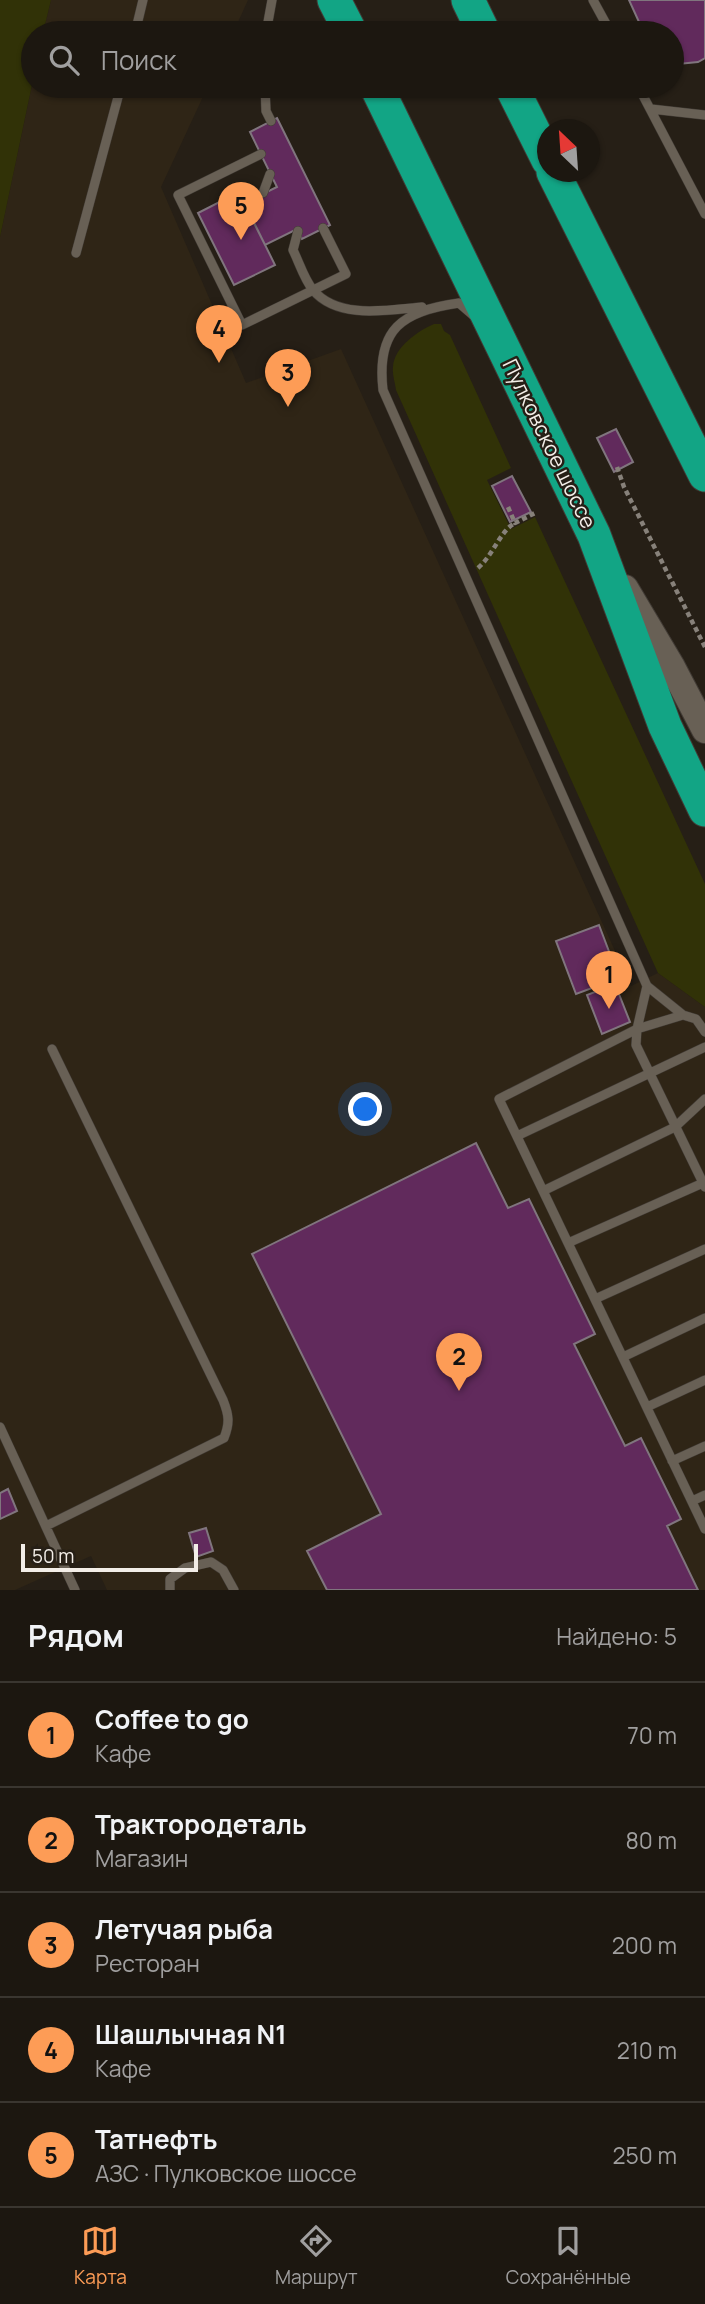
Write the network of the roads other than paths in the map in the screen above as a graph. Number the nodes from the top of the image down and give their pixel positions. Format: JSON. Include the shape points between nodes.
{"nodes":[{"id":1,"x":144,"y":0,"type":"edge"},
{"id":2,"x":272,"y":0,"type":"edge"},
{"id":3,"x":334,"y":0,"type":"edge"},
{"id":4,"x":468,"y":0,"type":"edge"},
{"id":5,"x":593,"y":0,"type":"edge"},
{"id":6,"x":138,"y":21,"type":"edge"},
{"id":7,"x":268,"y":21,"type":"edge"},
{"id":8,"x":345,"y":21,"type":"edge"},
{"id":9,"x":478,"y":21,"type":"edge"},
{"id":10,"x":604,"y":21,"type":"edge"},
{"id":11,"x":118,"y":98,"type":"edge"},
{"id":12,"x":265,"y":98,"type":"edge"},
{"id":13,"x":382,"y":98,"type":"edge"},
{"id":14,"x":516,"y":98,"type":"edge"},
{"id":15,"x":645,"y":98,"type":"edge"},
{"id":16,"x":651,"y":109,"type":"junction"},
{"id":17,"x":705,"y":115,"type":"edge"},
{"id":18,"x":271,"y":121,"type":"dead end"},
{"id":19,"x":537,"y":139,"type":"edge"},
{"id":20,"x":261,"y":154,"type":"dead end"},
{"id":21,"x":270,"y":174,"type":"dead end"},
{"id":22,"x":558,"y":182,"type":"edge"},
{"id":23,"x":263,"y":193,"type":"dead end"},
{"id":24,"x":705,"y":214,"type":"edge"},
{"id":25,"x":323,"y":228,"type":"dead end"},
{"id":26,"x":298,"y":231,"type":"dead end"},
{"id":27,"x":76,"y":253,"type":"dead end"},
{"id":28,"x":313,"y":290,"type":"junction"},
{"id":29,"x":435,"y":306,"type":"junction"},
{"id":30,"x":495,"y":333,"type":"junction"},
{"id":31,"x":705,"y":475,"type":"edge"},
{"id":32,"x":594,"y":536,"type":"junction"},
{"id":33,"x":705,"y":730,"type":"edge"},
{"id":34,"x":705,"y":810,"type":"edge"},
{"id":35,"x":648,"y":986,"type":"junction"},
{"id":36,"x":684,"y":1015,"type":"junction"},
{"id":37,"x":637,"y":1029,"type":"junction"},
{"id":38,"x":705,"y":1032,"type":"edge"},
{"id":39,"x":705,"y":1047,"type":"edge"},
{"id":40,"x":52,"y":1049,"type":"dead end"},
{"id":41,"x":649,"y":1073,"type":"junction"},
{"id":42,"x":705,"y":1099,"type":"edge"},
{"id":43,"x":675,"y":1126,"type":"junction"},
{"id":44,"x":517,"y":1136,"type":"junction"},
{"id":45,"x":704,"y":1184,"type":"edge"},
{"id":46,"x":543,"y":1191,"type":"junction"},
{"id":47,"x":568,"y":1243,"type":"junction"},
{"id":48,"x":705,"y":1249,"type":"edge"},
{"id":49,"x":595,"y":1299,"type":"junction"},
{"id":50,"x":705,"y":1318,"type":"edge"},
{"id":51,"x":623,"y":1357,"type":"junction"},
{"id":52,"x":705,"y":1380,"type":"edge"},
{"id":53,"x":647,"y":1407,"type":"junction"},
{"id":54,"x":0,"y":1427,"type":"edge"},
{"id":55,"x":705,"y":1446,"type":"edge"},
{"id":56,"x":10,"y":1449,"type":"junction"},
{"id":57,"x":0,"y":1454,"type":"edge"},
{"id":58,"x":673,"y":1461,"type":"junction"},
{"id":59,"x":705,"y":1495,"type":"edge"},
{"id":60,"x":692,"y":1501,"type":"junction"},
{"id":61,"x":46,"y":1526,"type":"junction"},
{"id":62,"x":705,"y":1529,"type":"edge"},
{"id":63,"x":75,"y":1590,"type":"edge"},
{"id":64,"x":170,"y":1590,"type":"edge"},
{"id":65,"x":234,"y":1590,"type":"edge"}],
"edges":[{"from":1,"to":6,"type":"lane"},
{"from":2,"to":7,"type":"lane"},
{"from":3,"to":8,"type":"highway"},
{"from":4,"to":9,"type":"highway"},
{"from":5,"to":10,"type":"lane"},
{"from":11,"to":27,"type":"lane"},
{"from":12,"to":18,"type":"lane"},
{"from":13,"to":30,"type":"highway","name":"Пулковское шоссе"},
{"from":14,"to":19,"type":"highway"},
{"from":15,"to":16,"type":"lane"},
{"from":16,"to":17,"type":"lane"},
{"from":16,"to":24,"type":"lane"},
{"from":20,"to":28,"type":"lane","via":[[178,195],[242,325]]},
{"from":21,"to":23,"type":"lane"},
{"from":22,"to":31,"type":"highway"},
{"from":25,"to":28,"type":"lane","via":[[346,274]]},
{"from":26,"to":28,"type":"lane","via":[[293,250]]},
{"from":28,"to":29,"type":"lane","via":[[342,309]]},
{"from":29,"to":30,"type":"lane","via":[[459,303]]},
{"from":29,"to":35,"type":"lane","via":[[406,318],[390,333],[380,368],[383,390]]},
{"from":30,"to":32,"type":"highway","name":"Пулковское шоссе"},
{"from":32,"to":33,"type":"main road"},
{"from":32,"to":34,"type":"highway","name":"Пулковское шоссе","via":[[664,726]]},
{"from":35,"to":36,"type":"lane"},
{"from":35,"to":37,"type":"lane"},
{"from":36,"to":37,"type":"lane"},
{"from":36,"to":38,"type":"lane","via":[[696,1019]]},
{"from":37,"to":41,"type":"lane","via":[[635,1045]]},
{"from":37,"to":44,"type":"lane","via":[[499,1099]]},
{"from":39,"to":41,"type":"lane"},
{"from":40,"to":61,"type":"lane","via":[[223,1400],[229,1425],[224,1438]]},
{"from":41,"to":43,"type":"lane"},
{"from":41,"to":44,"type":"lane"},
{"from":42,"to":43,"type":"lane"},
{"from":43,"to":45,"type":"lane"},
{"from":43,"to":46,"type":"lane"},
{"from":44,"to":46,"type":"lane"},
{"from":45,"to":47,"type":"lane"},
{"from":46,"to":47,"type":"lane"},
{"from":47,"to":49,"type":"lane"},
{"from":48,"to":49,"type":"lane"},
{"from":49,"to":51,"type":"lane"},
{"from":50,"to":51,"type":"lane"},
{"from":51,"to":53,"type":"lane"},
{"from":52,"to":53,"type":"lane"},
{"from":53,"to":58,"type":"lane"},
{"from":54,"to":56,"type":"lane"},
{"from":55,"to":58,"type":"lane"},
{"from":56,"to":57,"type":"lane"},
{"from":56,"to":61,"type":"lane"},
{"from":58,"to":60,"type":"lane"},
{"from":59,"to":60,"type":"lane"},
{"from":60,"to":62,"type":"lane"},
{"from":61,"to":63,"type":"lane"},
{"from":64,"to":65,"type":"lane","via":[[170,1579],[177,1574],[211,1562],[223,1570]]}]}
